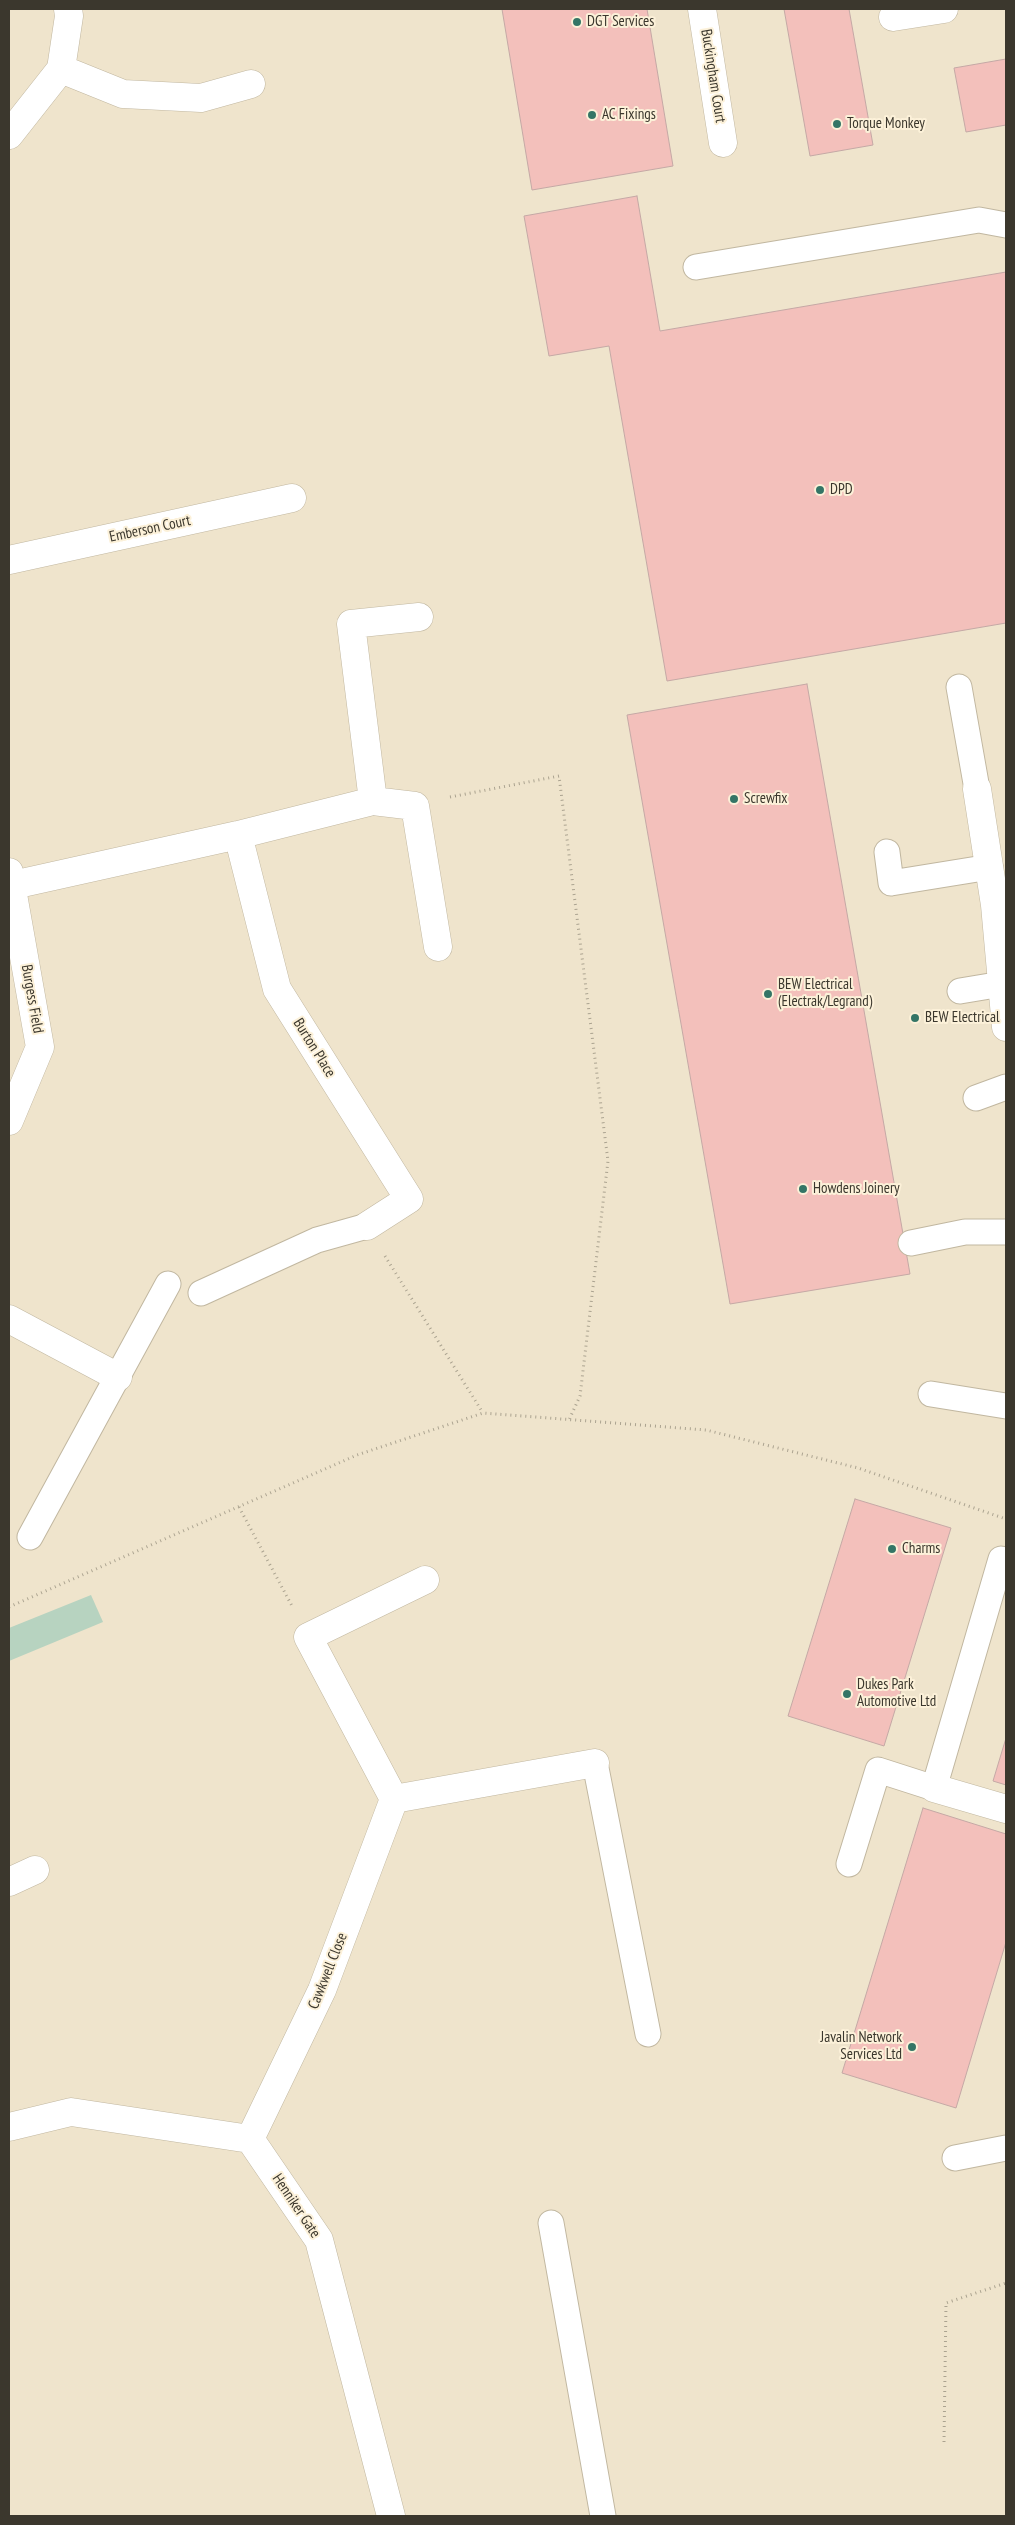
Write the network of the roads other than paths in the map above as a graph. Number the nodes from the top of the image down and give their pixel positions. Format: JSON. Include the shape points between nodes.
{"nodes":[{"id":1,"x":68,"y":9,"type":"edge"},
{"id":2,"x":702,"y":9,"type":"edge"},
{"id":3,"x":944,"y":9,"type":"edge"},
{"id":4,"x":893,"y":18,"type":"dead end"},
{"id":5,"x":61,"y":69,"type":"junction"},
{"id":6,"x":252,"y":84,"type":"dead end"},
{"id":7,"x":9,"y":135,"type":"edge"},
{"id":8,"x":723,"y":143,"type":"dead end"},
{"id":9,"x":1006,"y":225,"type":"edge"},
{"id":10,"x":696,"y":267,"type":"dead end"},
{"id":11,"x":292,"y":498,"type":"dead end"},
{"id":12,"x":9,"y":560,"type":"edge"},
{"id":13,"x":419,"y":617,"type":"dead end"},
{"id":14,"x":960,"y":687,"type":"dead end"},
{"id":15,"x":977,"y":789,"type":"joint"},
{"id":16,"x":373,"y":801,"type":"junction"},
{"id":17,"x":238,"y":835,"type":"junction"},
{"id":18,"x":888,"y":852,"type":"dead end"},
{"id":19,"x":990,"y":867,"type":"junction"},
{"id":20,"x":11,"y":879,"type":"edge"},
{"id":21,"x":1001,"y":904,"type":"edge"},
{"id":22,"x":438,"y":947,"type":"dead end"},
{"id":23,"x":1002,"y":984,"type":"junction"},
{"id":24,"x":960,"y":991,"type":"dead end"},
{"id":25,"x":1006,"y":1026,"type":"edge"},
{"id":26,"x":1006,"y":1087,"type":"edge"},
{"id":27,"x":976,"y":1098,"type":"dead end"},
{"id":28,"x":9,"y":1121,"type":"edge"},
{"id":29,"x":367,"y":1226,"type":"joint"},
{"id":30,"x":1006,"y":1232,"type":"edge"},
{"id":31,"x":911,"y":1242,"type":"dead end"},
{"id":32,"x":168,"y":1284,"type":"dead end"},
{"id":33,"x":201,"y":1293,"type":"dead end"},
{"id":34,"x":9,"y":1319,"type":"edge"},
{"id":35,"x":118,"y":1377,"type":"junction"},
{"id":36,"x":931,"y":1394,"type":"dead end"},
{"id":37,"x":1006,"y":1406,"type":"edge"},
{"id":38,"x":30,"y":1537,"type":"dead end"},
{"id":39,"x":1001,"y":1560,"type":"dead end"},
{"id":40,"x":425,"y":1580,"type":"dead end"},
{"id":41,"x":595,"y":1763,"type":"joint"},
{"id":42,"x":934,"y":1788,"type":"junction"},
{"id":43,"x":394,"y":1799,"type":"junction"},
{"id":44,"x":1006,"y":1809,"type":"edge"},
{"id":45,"x":849,"y":1864,"type":"dead end"},
{"id":46,"x":35,"y":1870,"type":"dead end"},
{"id":47,"x":9,"y":1882,"type":"edge"},
{"id":48,"x":648,"y":2034,"type":"dead end"},
{"id":49,"x":9,"y":2128,"type":"edge"},
{"id":50,"x":250,"y":2139,"type":"junction"},
{"id":51,"x":1006,"y":2148,"type":"edge"},
{"id":52,"x":956,"y":2158,"type":"dead end"},
{"id":53,"x":550,"y":2223,"type":"dead end"},
{"id":54,"x":391,"y":2516,"type":"edge"},
{"id":55,"x":603,"y":2516,"type":"edge"}],
"edges":[{"from":1,"to":5,"type":"street"},
{"from":2,"to":8,"type":"street","name":"Buckingham Court"},
{"from":3,"to":4,"type":"street"},
{"from":5,"to":6,"type":"street","via":[[123,94],[201,98]]},
{"from":5,"to":7,"type":"street"},
{"from":9,"to":10,"type":"lane","via":[[979,220]]},
{"from":11,"to":12,"type":"street","name":"Emberson Court"},
{"from":13,"to":16,"type":"street","via":[[351,624]]},
{"from":14,"to":15,"type":"lane"},
{"from":15,"to":19,"type":"street"},
{"from":16,"to":17,"type":"street"},
{"from":16,"to":22,"type":"street","via":[[415,806]]},
{"from":17,"to":20,"type":"street"},
{"from":17,"to":29,"type":"street","name":"Burton Place","via":[[277,989],[409,1199]]},
{"from":18,"to":19,"type":"lane","via":[[891,883]]},
{"from":19,"to":21,"type":"street"},
{"from":20,"to":28,"type":"street","name":"Burgess Field","via":[[40,1046]]},
{"from":21,"to":23,"type":"street"},
{"from":23,"to":24,"type":"lane"},
{"from":23,"to":25,"type":"street"},
{"from":26,"to":27,"type":"lane"},
{"from":29,"to":33,"type":"lane","via":[[317,1240]]},
{"from":30,"to":31,"type":"lane","via":[[965,1232]]},
{"from":32,"to":35,"type":"lane"},
{"from":34,"to":35,"type":"street"},
{"from":35,"to":38,"type":"lane"},
{"from":36,"to":37,"type":"lane"},
{"from":39,"to":42,"type":"lane"},
{"from":40,"to":43,"type":"street","via":[[308,1637]]},
{"from":41,"to":43,"type":"street"},
{"from":41,"to":48,"type":"lane"},
{"from":42,"to":44,"type":"street"},
{"from":42,"to":45,"type":"lane","via":[[878,1770]]},
{"from":43,"to":50,"type":"street","name":"Cawkwell Close","via":[[322,1990]]},
{"from":46,"to":47,"type":"street"},
{"from":49,"to":50,"type":"street","via":[[71,2112]]},
{"from":50,"to":54,"type":"street","name":"Henniker Gate","via":[[320,2240]]},
{"from":51,"to":52,"type":"lane"},
{"from":53,"to":55,"type":"lane"}]}
